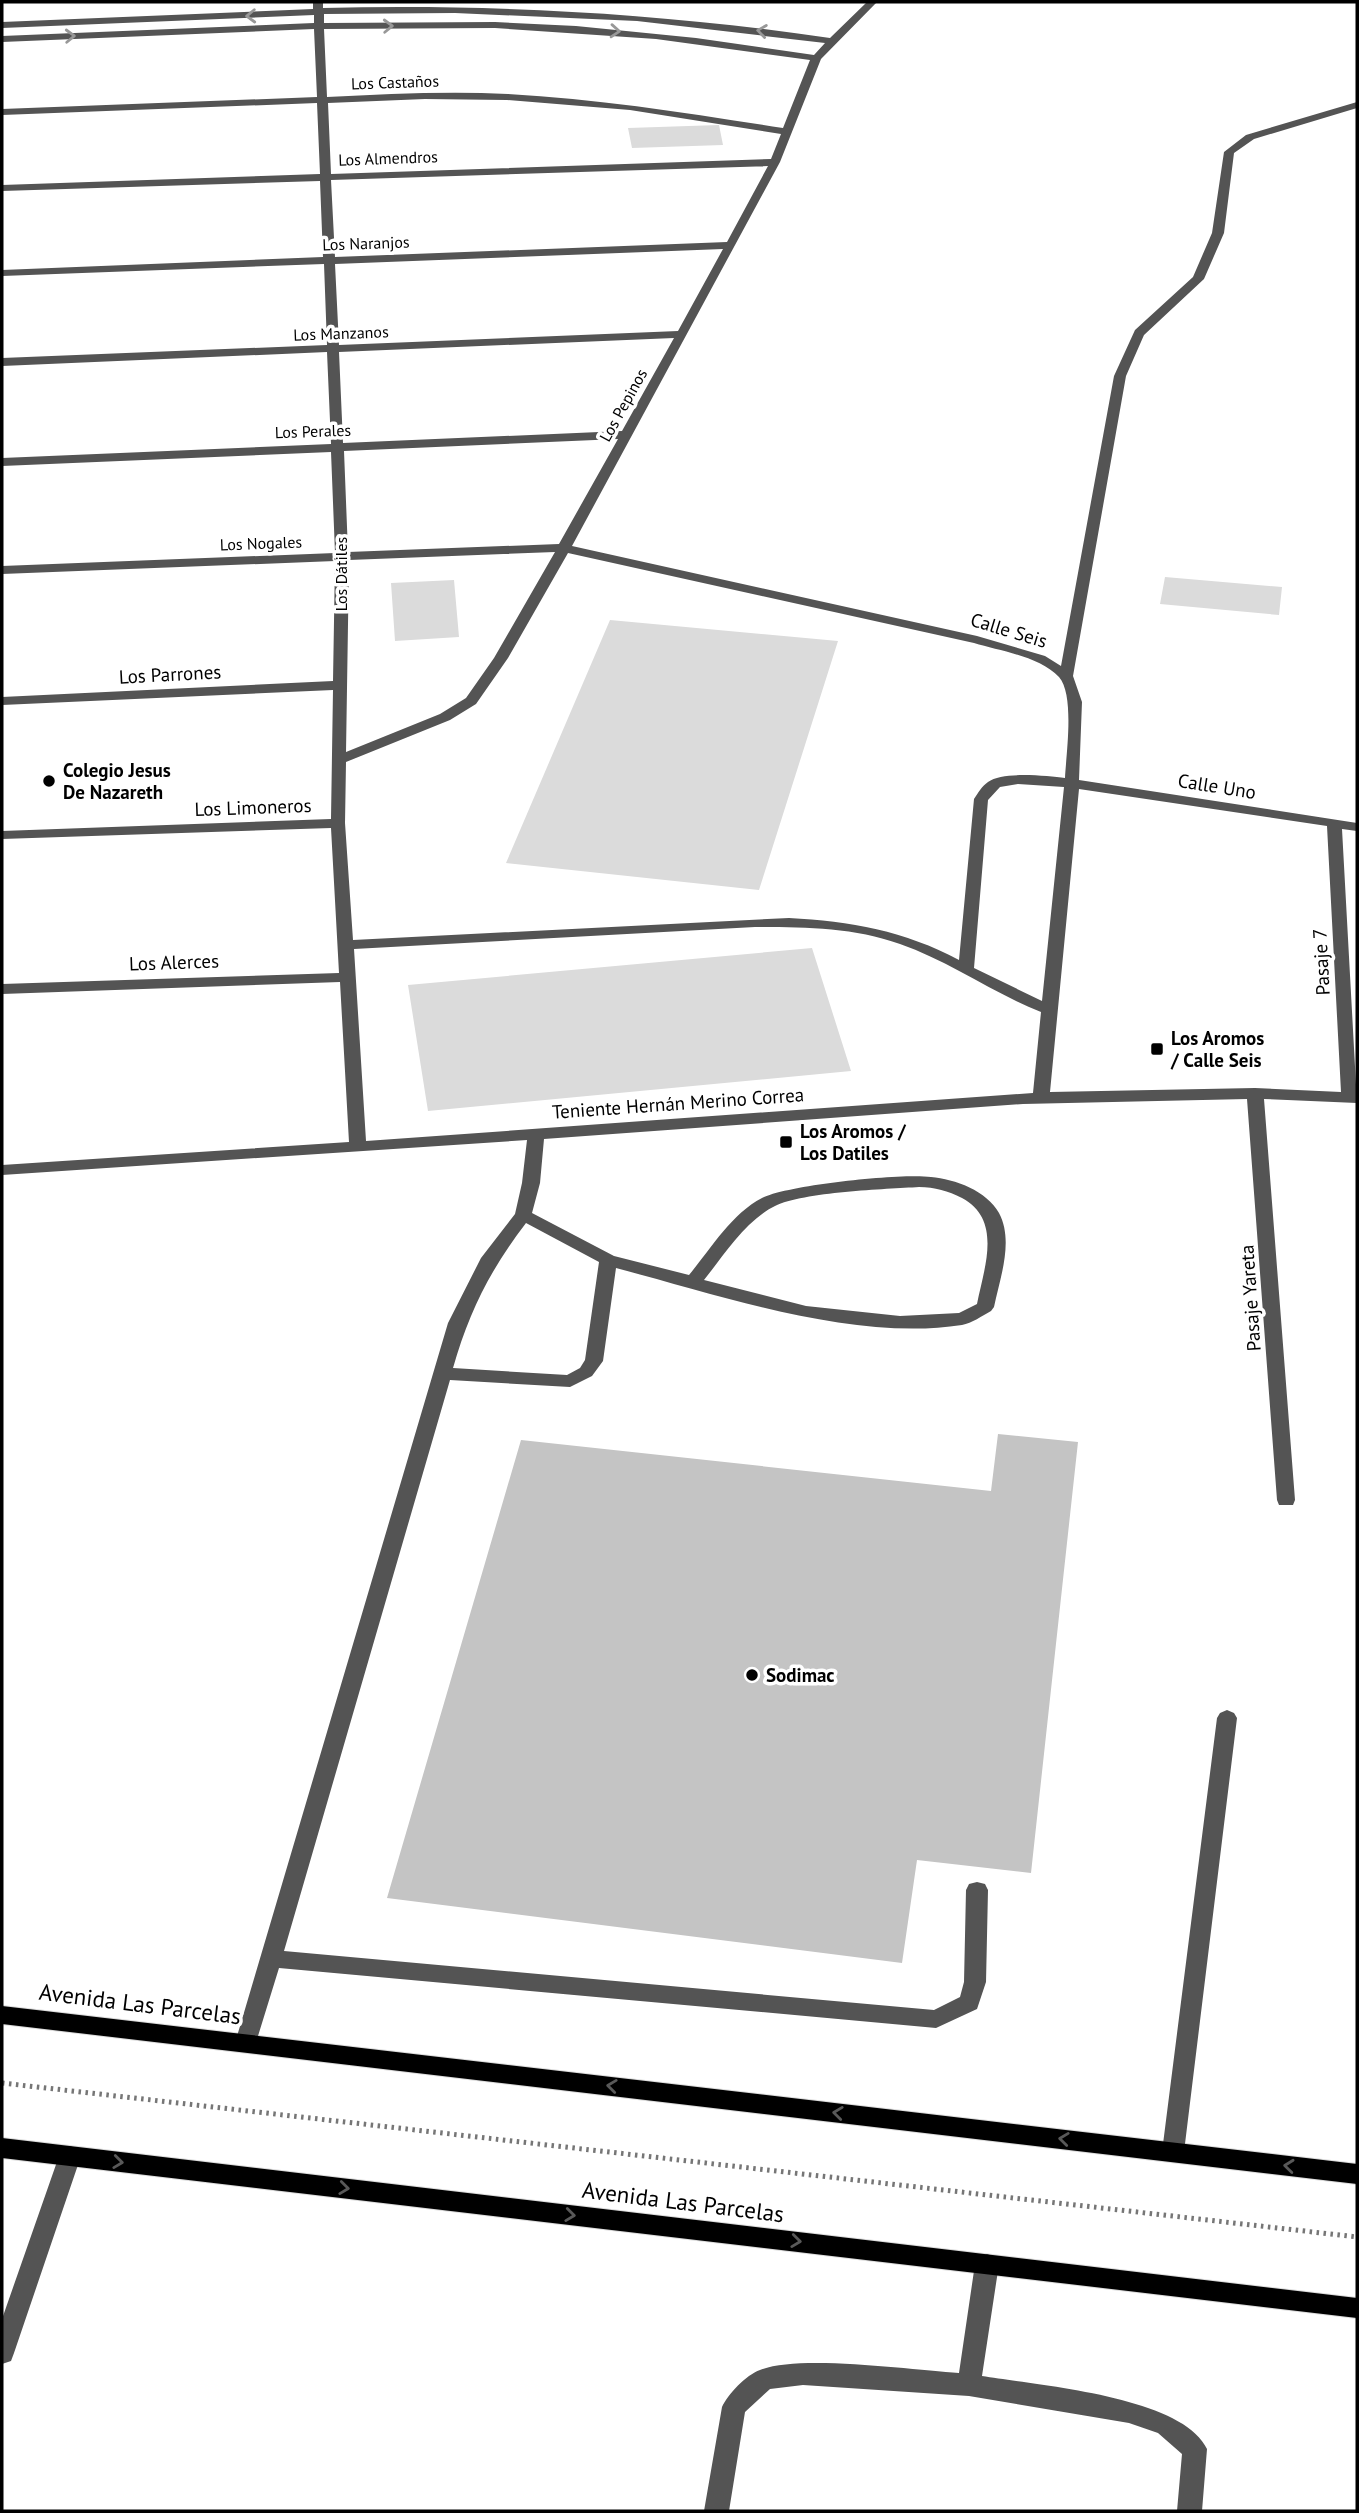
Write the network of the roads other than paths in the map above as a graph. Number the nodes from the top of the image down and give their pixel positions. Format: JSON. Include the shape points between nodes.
{"nodes":[{"id":1,"x":872,"y":2,"type":"edge"},
{"id":2,"x":319,"y":8,"type":"edge"},
{"id":3,"x":2,"y":24,"type":"edge"},
{"id":4,"x":320,"y":28,"type":"junction"},
{"id":5,"x":2,"y":39,"type":"edge"},
{"id":6,"x":830,"y":41,"type":"junction"},
{"id":7,"x":816,"y":58,"type":"junction"},
{"id":8,"x":323,"y":100,"type":"junction"},
{"id":9,"x":1357,"y":105,"type":"edge"},
{"id":10,"x":2,"y":113,"type":"edge"},
{"id":11,"x":786,"y":132,"type":"junction"},
{"id":12,"x":775,"y":162,"type":"junction"},
{"id":13,"x":326,"y":175,"type":"junction"},
{"id":14,"x":2,"y":188,"type":"edge"},
{"id":15,"x":731,"y":245,"type":"junction"},
{"id":16,"x":330,"y":260,"type":"junction"},
{"id":17,"x":2,"y":273,"type":"edge"},
{"id":18,"x":681,"y":334,"type":"junction"},
{"id":19,"x":333,"y":349,"type":"junction"},
{"id":20,"x":2,"y":362,"type":"edge"},
{"id":21,"x":626,"y":435,"type":"junction"},
{"id":22,"x":338,"y":448,"type":"junction"},
{"id":23,"x":2,"y":462,"type":"edge"},
{"id":24,"x":564,"y":548,"type":"junction"},
{"id":25,"x":342,"y":557,"type":"junction"},
{"id":26,"x":2,"y":570,"type":"edge"},
{"id":27,"x":1066,"y":676,"type":"junction"},
{"id":28,"x":341,"y":685,"type":"junction"},
{"id":29,"x":2,"y":701,"type":"edge"},
{"id":30,"x":339,"y":760,"type":"junction"},
{"id":31,"x":1072,"y":783,"type":"junction"},
{"id":32,"x":338,"y":823,"type":"junction"},
{"id":33,"x":1334,"y":824,"type":"junction"},
{"id":34,"x":1357,"y":827,"type":"edge"},
{"id":35,"x":2,"y":835,"type":"edge"},
{"id":36,"x":346,"y":945,"type":"junction"},
{"id":37,"x":966,"y":969,"type":"junction"},
{"id":38,"x":348,"y":977,"type":"junction"},
{"id":39,"x":2,"y":989,"type":"edge"},
{"id":40,"x":1050,"y":1010,"type":"junction"},
{"id":41,"x":1255,"y":1093,"type":"junction"},
{"id":42,"x":1041,"y":1096,"type":"junction"},
{"id":43,"x":1354,"y":1098,"type":"edge"},
{"id":44,"x":536,"y":1135,"type":"junction"},
{"id":45,"x":358,"y":1146,"type":"junction"},
{"id":46,"x":2,"y":1170,"type":"edge"},
{"id":47,"x":523,"y":1214,"type":"junction"},
{"id":48,"x":608,"y":1260,"type":"junction"},
{"id":49,"x":691,"y":1283,"type":"junction"},
{"id":50,"x":442,"y":1373,"type":"junction"},
{"id":51,"x":1286,"y":1500,"type":"dead end"},
{"id":52,"x":1227,"y":1718,"type":"dead end"},
{"id":53,"x":978,"y":1890,"type":"dead end"},
{"id":54,"x":271,"y":1959,"type":"junction"},
{"id":55,"x":2,"y":2015,"type":"edge"},
{"id":56,"x":246,"y":2043,"type":"junction"},
{"id":57,"x":2,"y":2148,"type":"edge"},
{"id":58,"x":1173,"y":2152,"type":"junction"},
{"id":59,"x":70,"y":2156,"type":"junction"},
{"id":60,"x":1357,"y":2174,"type":"edge"},
{"id":61,"x":987,"y":2264,"type":"junction"},
{"id":62,"x":1357,"y":2308,"type":"edge"},
{"id":63,"x":2,"y":2353,"type":"edge"},
{"id":64,"x":969,"y":2385,"type":"junction"},
{"id":65,"x":716,"y":2511,"type":"edge"},
{"id":66,"x":1190,"y":2511,"type":"edge"}],
"edges":[{"from":1,"to":6,"type":"street","name":"Los Pepinos"},
{"from":2,"to":3,"type":"street","one_way":true},
{"from":2,"to":4,"type":"street","name":"Los Dátiles"},
{"from":6,"to":2,"type":"street","one_way":true,"via":[[574,13]]},
{"from":5,"to":4,"type":"street","one_way":true},
{"from":4,"to":7,"type":"street","one_way":true,"via":[[456,24],[581,29],[699,40]]},
{"from":4,"to":8,"type":"street","name":"Los Dátiles"},
{"from":6,"to":7,"type":"street","name":"Los Pepinos"},
{"from":7,"to":11,"type":"street","name":"Los Pepinos"},
{"from":8,"to":10,"type":"street","name":"Los Castaños"},
{"from":8,"to":11,"type":"street","name":"Los Castaños","via":[[548,99]]},
{"from":8,"to":13,"type":"street","name":"Los Dátiles"},
{"from":9,"to":27,"type":"street","via":[[1250,138],[1229,152],[1218,233],[1198,279],[1139,333],[1120,376]]},
{"from":11,"to":12,"type":"street","name":"Los Pepinos"},
{"from":12,"to":13,"type":"street","name":"Los Almendros"},
{"from":12,"to":15,"type":"street","name":"Los Pepinos"},
{"from":13,"to":14,"type":"street","name":"Los Almendros"},
{"from":13,"to":16,"type":"street","name":"Los Dátiles"},
{"from":15,"to":16,"type":"street","name":"Los Naranjos"},
{"from":15,"to":18,"type":"street","name":"Los Pepinos"},
{"from":16,"to":17,"type":"street","name":"Los Naranjos"},
{"from":16,"to":19,"type":"street","name":"Los Dátiles"},
{"from":18,"to":19,"type":"street","name":"Los Manzanos"},
{"from":18,"to":21,"type":"street","name":"Los Pepinos"},
{"from":19,"to":20,"type":"street","name":"Los Manzanos"},
{"from":19,"to":22,"type":"street","name":"Los Dátiles"},
{"from":21,"to":22,"type":"street","name":"Los Perales"},
{"from":21,"to":24,"type":"street","name":"Los Pepinos"},
{"from":22,"to":23,"type":"street","name":"Los Perales"},
{"from":22,"to":25,"type":"street","name":"Los Dátiles"},
{"from":24,"to":25,"type":"street","name":"Los Nogales"},
{"from":24,"to":27,"type":"street","name":"Calle Seis","via":[[977,640],[1040,659]]},
{"from":24,"to":30,"type":"street","name":"Los Pepinos","via":[[471,701],[445,717]]},
{"from":25,"to":26,"type":"street","name":"Los Nogales"},
{"from":25,"to":28,"type":"street","name":"Los Dátiles"},
{"from":27,"to":31,"type":"street","via":[[1075,702]]},
{"from":28,"to":29,"type":"street","name":"Los Parrones"},
{"from":28,"to":30,"type":"street","name":"Los Dátiles"},
{"from":30,"to":32,"type":"street","name":"Los Dátiles"},
{"from":31,"to":33,"type":"street","name":"Calle Uno"},
{"from":31,"to":37,"type":"street","name":"Calle Uno","via":[[1019,779],[995,783],[981,799]]},
{"from":31,"to":40,"type":"street"},
{"from":32,"to":35,"type":"street","name":"Los Limoneros"},
{"from":32,"to":36,"type":"street","name":"Los Dátiles"},
{"from":33,"to":34,"type":"street","name":"Calle Uno"},
{"from":33,"to":43,"type":"street","name":"Pasaje 7"},
{"from":36,"to":37,"type":"street","via":[[795,922],[890,936]]},
{"from":36,"to":38,"type":"street","name":"Los Dátiles"},
{"from":37,"to":40,"type":"street"},
{"from":38,"to":39,"type":"street","name":"Los Alerces"},
{"from":38,"to":45,"type":"street","name":"Los Dátiles"},
{"from":40,"to":42,"type":"street"},
{"from":41,"to":42,"type":"street","name":"Teniente Hernán Merino Correa"},
{"from":41,"to":43,"type":"street","name":"Teniente Hernán Merino Correa"},
{"from":41,"to":51,"type":"street","name":"Pasaje Yareta"},
{"from":42,"to":44,"type":"street","name":"Teniente Hernán Merino Correa"},
{"from":44,"to":45,"type":"street","name":"Teniente Hernán Merino Correa"},
{"from":44,"to":47,"type":"street"},
{"from":45,"to":46,"type":"street","name":"Teniente Hernán Merino Correa"},
{"from":47,"to":48,"type":"street"},
{"from":47,"to":50,"type":"street","via":[[490,1258],[473,1291],[457,1323]]},
{"from":48,"to":49,"type":"street"},
{"from":48,"to":50,"type":"street","via":[[594,1361],[586,1372],[570,1381]]},
{"from":49,"to":49,"type":"street","via":[[750,1217],[769,1201],[795,1193],[930,1182],[965,1192],[989,1210],[998,1230],[985,1307],[962,1319],[900,1322],[806,1312]]},
{"from":50,"to":54,"type":"street"},
{"from":52,"to":58,"type":"street"},
{"from":53,"to":54,"type":"street","via":[[975,1982],[969,2003],[936,2019]]},
{"from":54,"to":56,"type":"street"},
{"from":55,"to":56,"type":"main road","name":"Avenida Las Parcelas"},
{"from":58,"to":56,"type":"main road","name":"Avenida Las Parcelas","one_way":true},
{"from":57,"to":59,"type":"main road","name":"Avenida Las Parcelas"},
{"from":60,"to":58,"type":"main road","name":"Avenida Las Parcelas","one_way":true},
{"from":59,"to":61,"type":"main road","name":"Avenida Las Parcelas","one_way":true},
{"from":59,"to":63,"type":"street"},
{"from":61,"to":62,"type":"main road","name":"Avenida Las Parcelas"},
{"from":61,"to":64,"type":"street"},
{"from":64,"to":65,"type":"street","via":[[803,2374],[764,2379],[734,2407]]},
{"from":64,"to":66,"type":"street","via":[[1129,2412],[1166,2425],[1195,2449]]}]}
